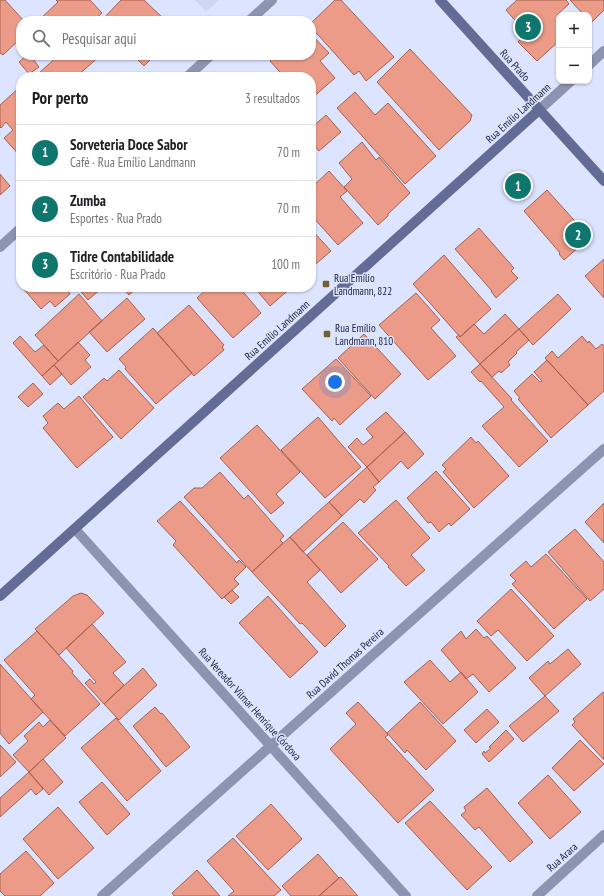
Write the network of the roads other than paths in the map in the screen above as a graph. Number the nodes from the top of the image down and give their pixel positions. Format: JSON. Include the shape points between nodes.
{"nodes":[{"id":1,"x":272,"y":0,"type":"edge"},
{"id":2,"x":440,"y":0,"type":"edge"},
{"id":3,"x":254,"y":16,"type":"edge"},
{"id":4,"x":604,"y":51,"type":"edge"},
{"id":5,"x":206,"y":60,"type":"edge"},
{"id":6,"x":592,"y":62,"type":"edge"},
{"id":7,"x":192,"y":72,"type":"edge"},
{"id":8,"x":568,"y":84,"type":"edge"},
{"id":9,"x":539,"y":110,"type":"junction"},
{"id":10,"x":604,"y":181,"type":"edge"},
{"id":11,"x":16,"y":233,"type":"edge"},
{"id":12,"x":0,"y":247,"type":"edge"},
{"id":13,"x":604,"y":448,"type":"edge"},
{"id":14,"x":75,"y":529,"type":"junction"},
{"id":15,"x":0,"y":596,"type":"edge"},
{"id":16,"x":271,"y":746,"type":"junction"},
{"id":17,"x":604,"y":835,"type":"edge"},
{"id":18,"x":102,"y":896,"type":"edge"},
{"id":19,"x":406,"y":896,"type":"edge"},
{"id":20,"x":537,"y":896,"type":"edge"}],
"edges":[{"from":1,"to":3,"type":"street"},
{"from":2,"to":9,"type":"street","name":"Rua Prado"},
{"from":4,"to":6,"type":"street"},
{"from":5,"to":7,"type":"street"},
{"from":8,"to":9,"type":"street","name":"Rua Emílio Landmann"},
{"from":9,"to":10,"type":"street","name":"Rua Prado"},
{"from":9,"to":14,"type":"street","name":"Rua Emílio Landmann"},
{"from":11,"to":12,"type":"street"},
{"from":13,"to":16,"type":"street","name":"Rua David Thomas Pereira"},
{"from":14,"to":15,"type":"street","name":"Rua Emílio Landmann"},
{"from":14,"to":16,"type":"street","name":"Rua Vereador Vilmar Henrique Córdova"},
{"from":16,"to":18,"type":"street","name":"Rua David Thomas Pereira"},
{"from":16,"to":19,"type":"street","name":"Rua Vereador Vilmar Henrique Córdova"},
{"from":17,"to":20,"type":"street","name":"Rua Arara"}]}
